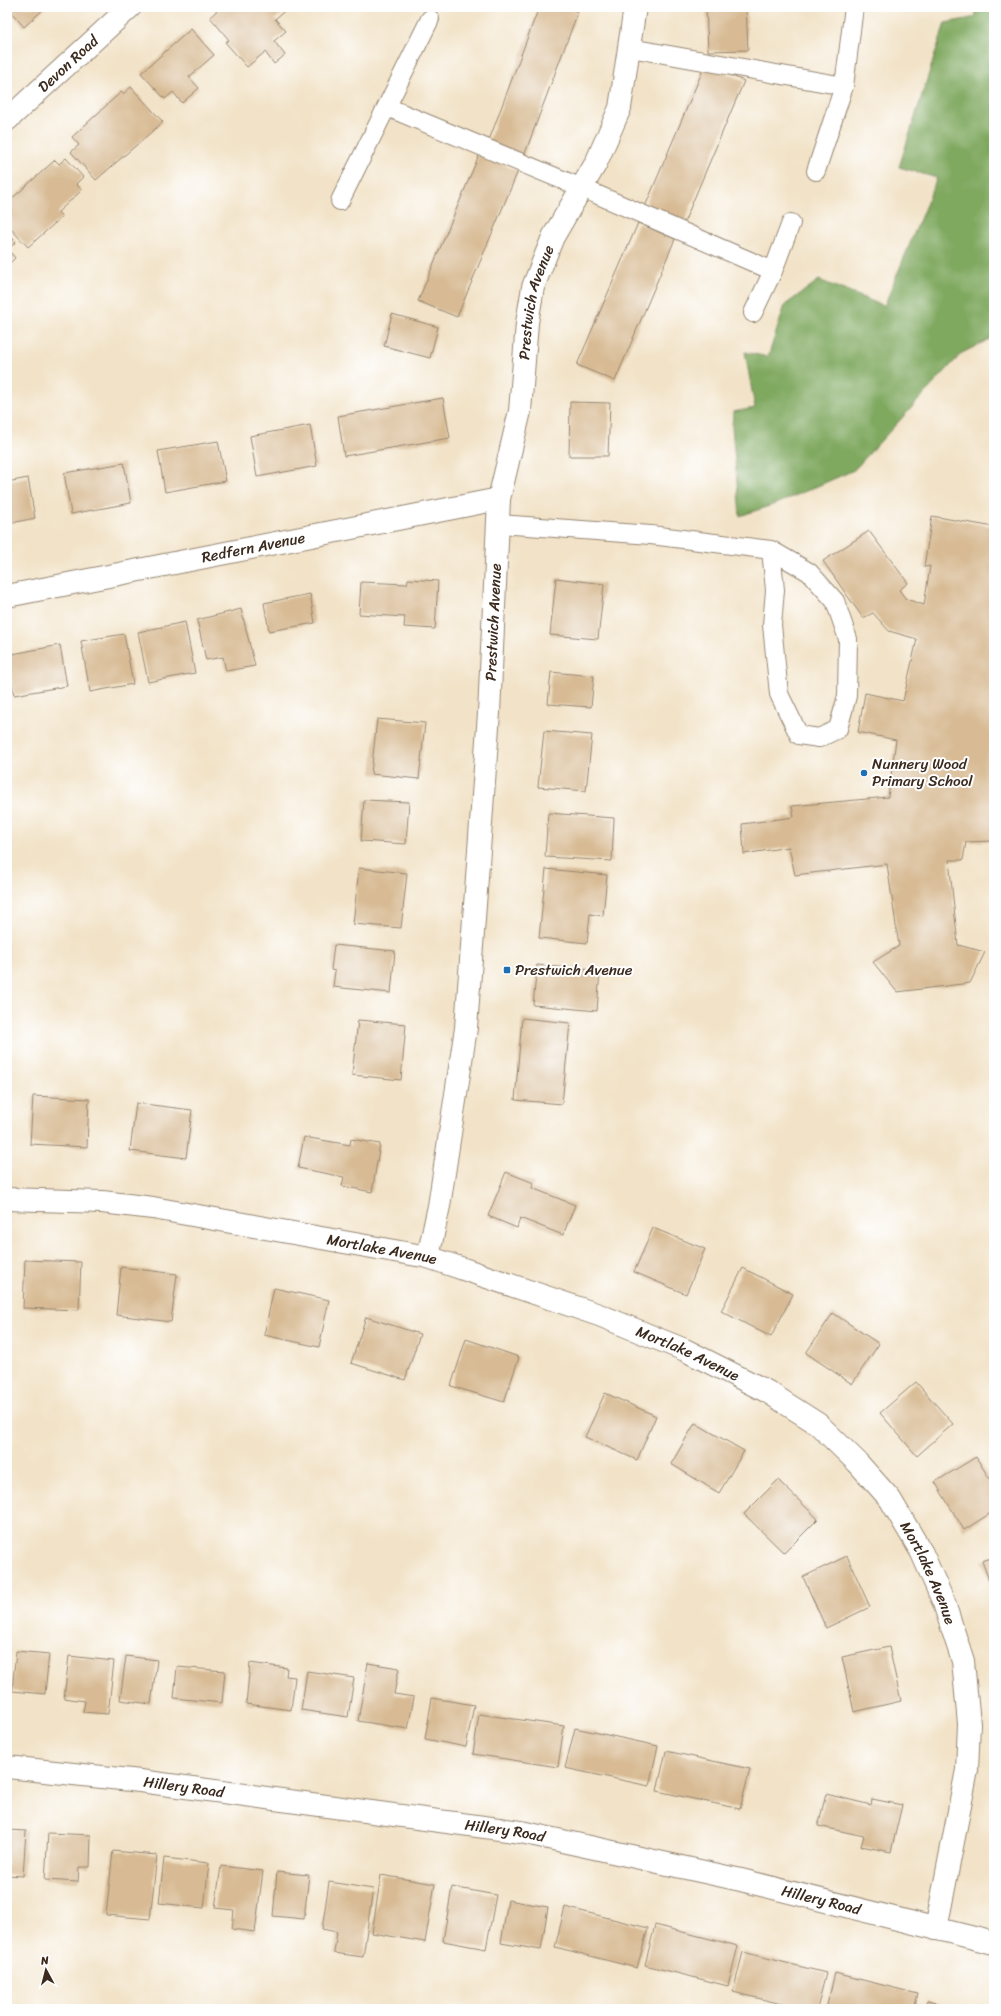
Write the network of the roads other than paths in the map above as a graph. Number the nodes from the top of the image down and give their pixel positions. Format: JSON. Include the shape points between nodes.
{"nodes":[{"id":1,"x":130,"y":7,"type":"edge"},
{"id":2,"x":636,"y":7,"type":"edge"},
{"id":3,"x":854,"y":7,"type":"edge"},
{"id":4,"x":430,"y":19,"type":"dead end"},
{"id":5,"x":630,"y":48,"type":"junction"},
{"id":6,"x":844,"y":86,"type":"junction"},
{"id":7,"x":387,"y":107,"type":"junction"},
{"id":8,"x":7,"y":120,"type":"edge"},
{"id":9,"x":816,"y":171,"type":"dead end"},
{"id":10,"x":582,"y":188,"type":"junction"},
{"id":11,"x":340,"y":201,"type":"dead end"},
{"id":12,"x":791,"y":223,"type":"dead end"},
{"id":13,"x":774,"y":271,"type":"junction"},
{"id":14,"x":754,"y":313,"type":"dead end"},
{"id":15,"x":499,"y":499,"type":"junction"},
{"id":16,"x":499,"y":524,"type":"junction"},
{"id":17,"x":771,"y":550,"type":"junction"},
{"id":18,"x":7,"y":596,"type":"edge"},
{"id":19,"x":7,"y":1199,"type":"edge"},
{"id":20,"x":428,"y":1258,"type":"junction"},
{"id":21,"x":7,"y":1767,"type":"edge"},
{"id":22,"x":936,"y":1929,"type":"junction"},
{"id":23,"x":994,"y":1943,"type":"edge"}],
"edges":[{"from":1,"to":8,"type":"street","name":"Devon Road"},
{"from":2,"to":5,"type":"street","name":"Prestwich Avenue"},
{"from":3,"to":6,"type":"lane"},
{"from":4,"to":7,"type":"lane"},
{"from":5,"to":6,"type":"lane"},
{"from":5,"to":10,"type":"street","name":"Prestwich Avenue","via":[[620,108]]},
{"from":6,"to":9,"type":"lane"},
{"from":7,"to":10,"type":"lane"},
{"from":7,"to":11,"type":"lane"},
{"from":10,"to":13,"type":"lane"},
{"from":10,"to":15,"type":"street","name":"Prestwich Avenue","via":[[553,237],[533,287],[527,323],[520,411]]},
{"from":12,"to":13,"type":"lane"},
{"from":13,"to":14,"type":"lane"},
{"from":15,"to":16,"type":"street","name":"Prestwich Avenue"},
{"from":15,"to":18,"type":"street","name":"Redfern Avenue"},
{"from":16,"to":17,"type":"lane","via":[[651,535]]},
{"from":16,"to":20,"type":"street","name":"Prestwich Avenue","via":[[489,721],[466,1028],[439,1206]]},
{"from":17,"to":17,"type":"lane","via":[[775,590],[772,625],[779,694],[799,735],[819,738],[838,729],[847,696],[848,639],[835,601],[809,572]]},
{"from":19,"to":20,"type":"street","name":"Mortlake Avenue","via":[[102,1202],[153,1208]]},
{"from":20,"to":22,"type":"street","name":"Mortlake Avenue","via":[[599,1315],[685,1350],[768,1392],[818,1424],[890,1499],[922,1553],[944,1603],[963,1661],[969,1724],[967,1770]]},
{"from":21,"to":22,"type":"street","name":"Hillery Road","via":[[140,1781],[521,1832],[742,1880]]},
{"from":22,"to":23,"type":"street","name":"Hillery Road"}]}
